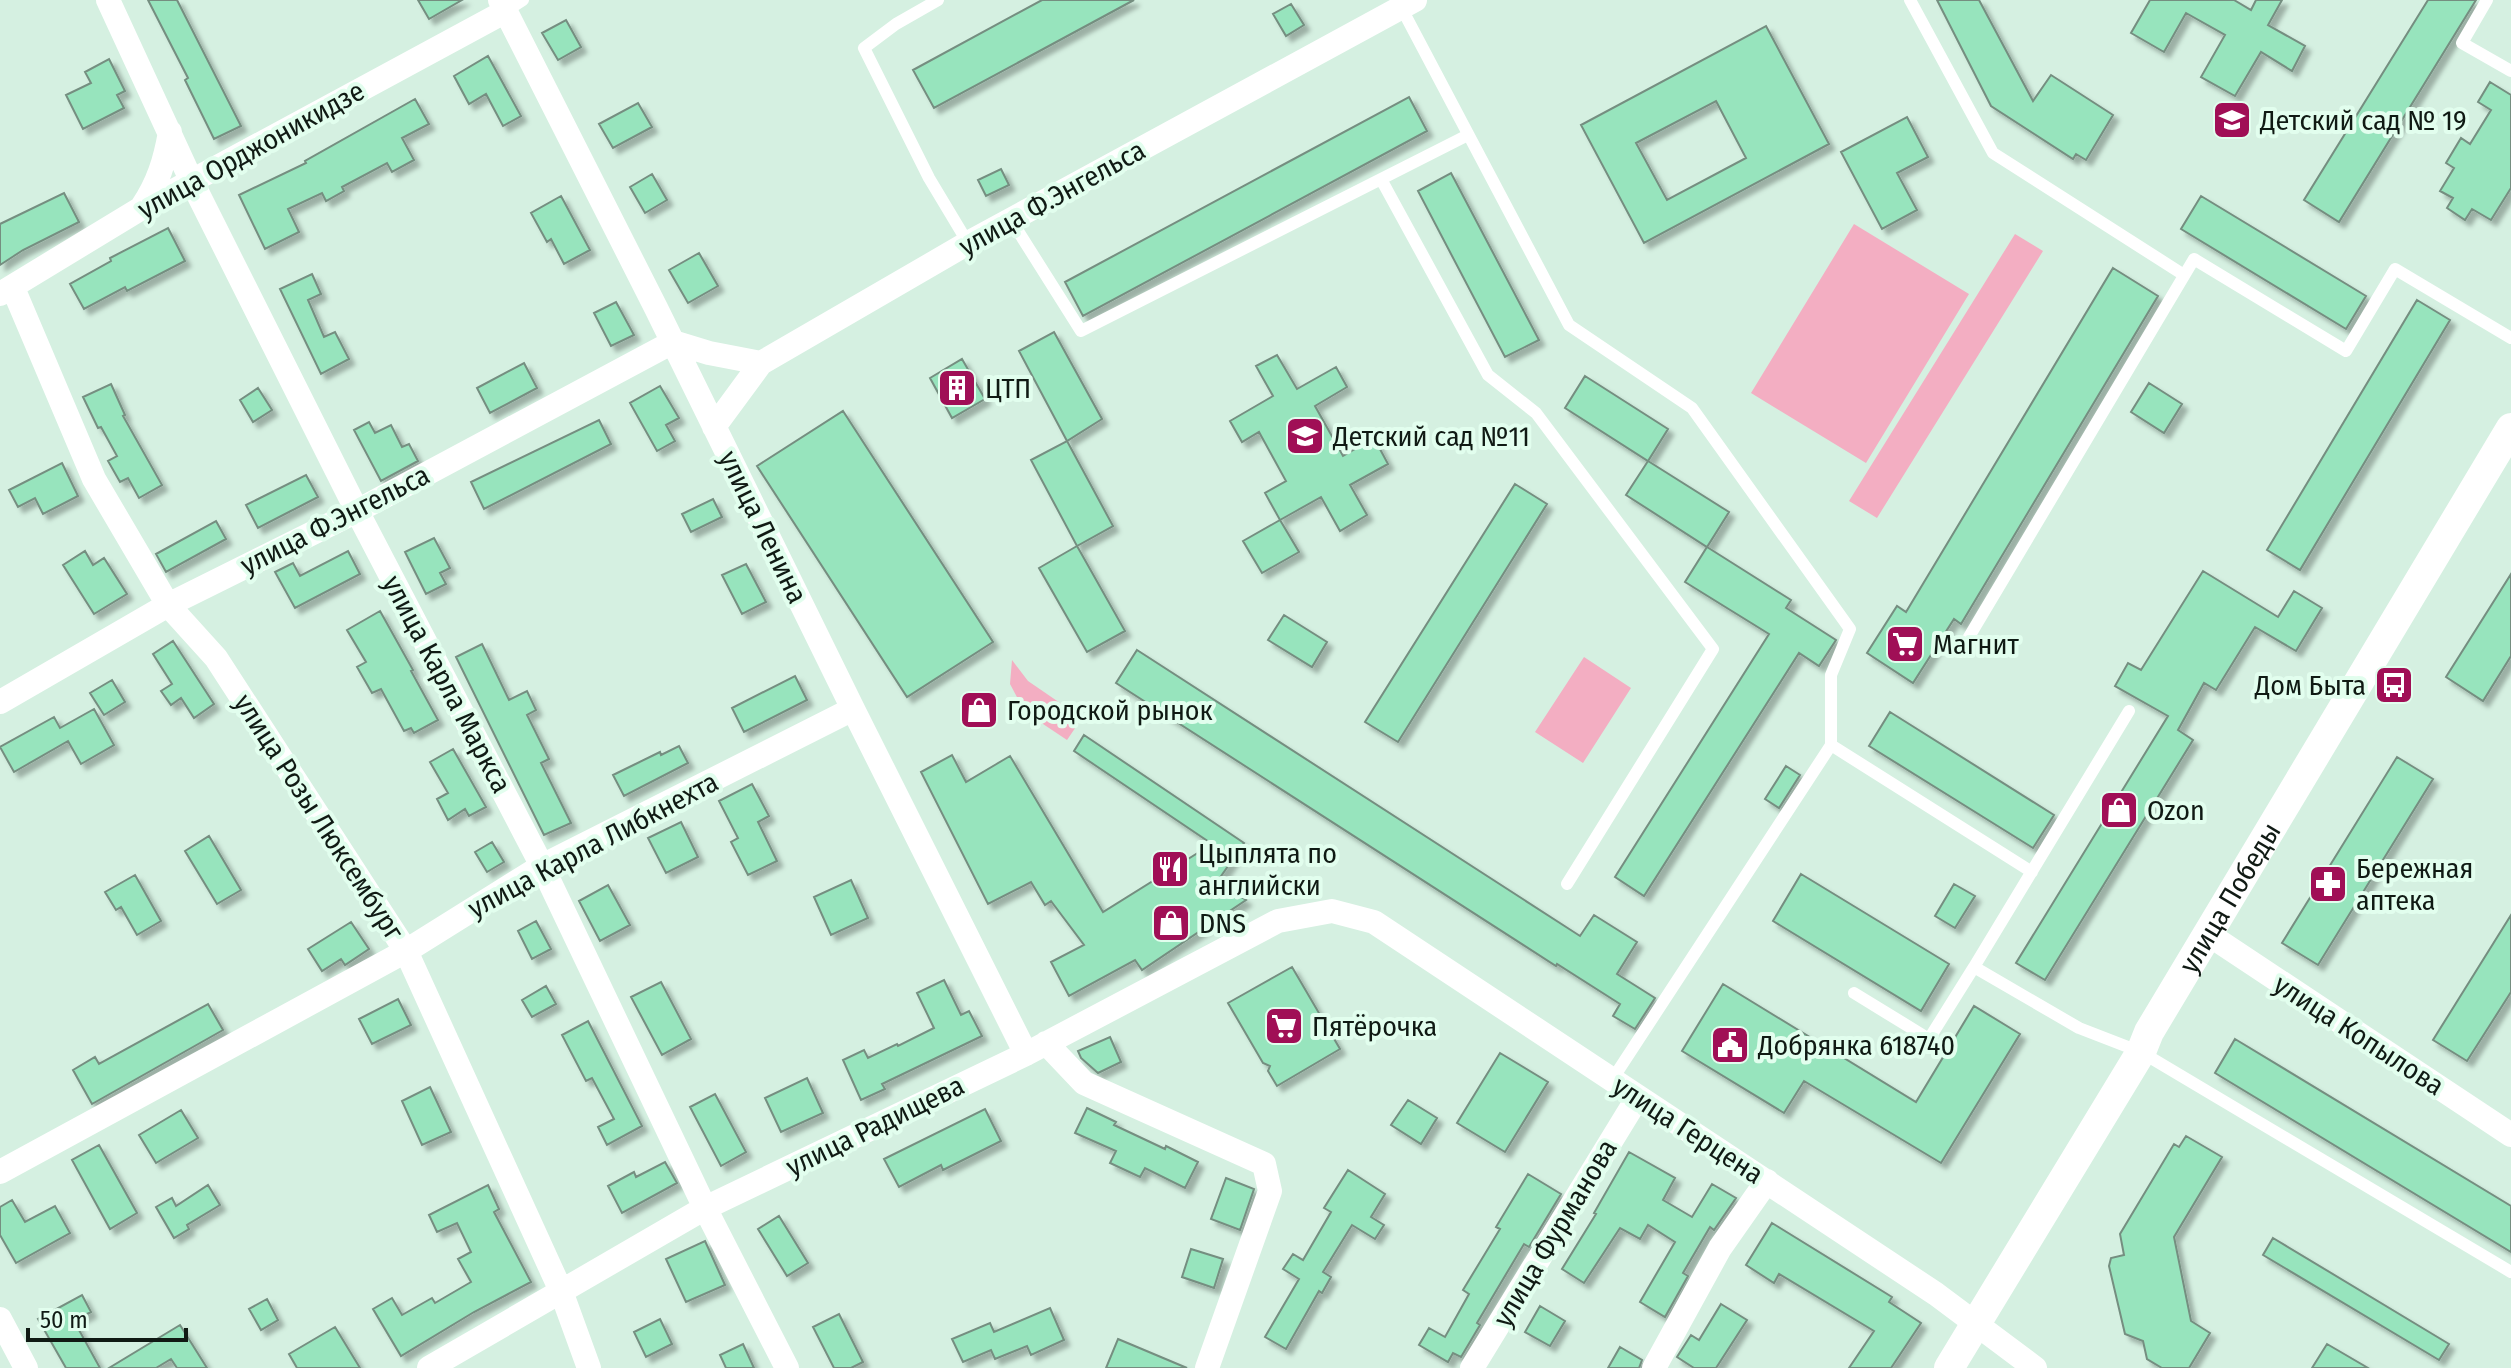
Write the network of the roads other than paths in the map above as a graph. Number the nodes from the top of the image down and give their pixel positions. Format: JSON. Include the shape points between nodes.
{"nodes":[{"id":1,"x":108,"y":0,"type":"edge"},
{"id":2,"x":938,"y":0,"type":"edge"},
{"id":3,"x":1910,"y":0,"type":"edge"},
{"id":4,"x":2487,"y":0,"type":"edge"},
{"id":5,"x":510,"y":4,"type":"edge"},
{"id":6,"x":1399,"y":5,"type":"edge"},
{"id":7,"x":2511,"y":71,"type":"edge"},
{"id":8,"x":170,"y":132,"type":"junction"},
{"id":9,"x":1468,"y":135,"type":"junction"},
{"id":10,"x":1381,"y":179,"type":"junction"},
{"id":11,"x":192,"y":182,"type":"junction"},
{"id":12,"x":140,"y":209,"type":"junction"},
{"id":13,"x":1011,"y":220,"type":"junction"},
{"id":14,"x":968,"y":243,"type":"junction"},
{"id":15,"x":2184,"y":275,"type":"junction"},
{"id":16,"x":6,"y":291,"type":"edge"},
{"id":17,"x":2511,"y":338,"type":"edge"},
{"id":18,"x":673,"y":342,"type":"junction"},
{"id":19,"x":761,"y":363,"type":"junction"},
{"id":20,"x":714,"y":427,"type":"junction"},
{"id":21,"x":2511,"y":428,"type":"edge"},
{"id":22,"x":357,"y":511,"type":"junction"},
{"id":23,"x":168,"y":605,"type":"junction"},
{"id":24,"x":1960,"y":652,"type":"dead end"},
{"id":25,"x":0,"y":702,"type":"edge"},
{"id":26,"x":853,"y":709,"type":"junction"},
{"id":27,"x":2129,"y":711,"type":"dead end"},
{"id":28,"x":1831,"y":745,"type":"junction"},
{"id":29,"x":542,"y":866,"type":"junction"},
{"id":30,"x":2032,"y":872,"type":"junction"},
{"id":31,"x":1567,"y":884,"type":"dead end"},
{"id":32,"x":1332,"y":911,"type":"joint"},
{"id":33,"x":2208,"y":934,"type":"junction"},
{"id":34,"x":406,"y":951,"type":"junction"},
{"id":35,"x":1974,"y":967,"type":"junction"},
{"id":36,"x":1854,"y":993,"type":"dead end"},
{"id":37,"x":1036,"y":1048,"type":"junction"},
{"id":38,"x":2141,"y":1052,"type":"junction"},
{"id":39,"x":1612,"y":1080,"type":"junction"},
{"id":40,"x":1638,"y":1097,"type":"junction"},
{"id":41,"x":2511,"y":1135,"type":"edge"},
{"id":42,"x":0,"y":1172,"type":"edge"},
{"id":43,"x":1767,"y":1181,"type":"junction"},
{"id":44,"x":705,"y":1208,"type":"junction"},
{"id":45,"x":2511,"y":1272,"type":"edge"},
{"id":46,"x":561,"y":1291,"type":"junction"},
{"id":47,"x":0,"y":1319,"type":"edge"},
{"id":48,"x":1975,"y":1325,"type":"junction"},
{"id":49,"x":26,"y":1368,"type":"edge"},
{"id":50,"x":429,"y":1368,"type":"edge"},
{"id":51,"x":589,"y":1368,"type":"edge"},
{"id":52,"x":787,"y":1368,"type":"edge"},
{"id":53,"x":1207,"y":1368,"type":"edge"},
{"id":54,"x":1472,"y":1368,"type":"edge"},
{"id":55,"x":1654,"y":1368,"type":"edge"},
{"id":56,"x":1949,"y":1368,"type":"edge"},
{"id":57,"x":2035,"y":1368,"type":"edge"}],
"edges":[{"from":1,"to":8,"type":"street","name":"улица Карла Маркса"},
{"from":2,"to":14,"type":"lane","via":[[864,48]]},
{"from":3,"to":15,"type":"lane","via":[[1993,153]]},
{"from":4,"to":7,"type":"lane","via":[[2462,43]]},
{"from":5,"to":11,"type":"street","name":"улица Орджоникидзе"},
{"from":5,"to":18,"type":"street","name":"улица Ленина"},
{"from":6,"to":9,"type":"lane"},
{"from":6,"to":13,"type":"street","name":"улица Ф.Энгельса"},
{"from":8,"to":11,"type":"street","name":"улица Карла Маркса"},
{"from":8,"to":12,"type":"street","via":[[156,186]]},
{"from":9,"to":10,"type":"lane"},
{"from":9,"to":28,"type":"lane","via":[[1569,325],[1692,408],[1850,629],[1831,675]]},
{"from":10,"to":13,"type":"lane","via":[[1081,331]]},
{"from":10,"to":31,"type":"lane","via":[[1488,375],[1536,413],[1713,649]]},
{"from":11,"to":12,"type":"street","name":"улица Орджоникидзе"},
{"from":11,"to":22,"type":"street","name":"улица Карла Маркса"},
{"from":12,"to":16,"type":"street","name":"улица Орджоникидзе"},
{"from":13,"to":14,"type":"street","name":"улица Ф.Энгельса"},
{"from":14,"to":19,"type":"street","name":"улица Ф.Энгельса"},
{"from":15,"to":17,"type":"lane","via":[[2194,259],[2346,351],[2395,269]]},
{"from":15,"to":24,"type":"lane"},
{"from":16,"to":23,"type":"street","name":"улица Розы Люксембург","via":[[94,479]]},
{"from":18,"to":19,"type":"street"},
{"from":18,"to":20,"type":"street","name":"улица Ленина"},
{"from":18,"to":22,"type":"street","name":"улица Ф.Энгельса"},
{"from":19,"to":20,"type":"street","name":"улица Ф.Энгельса"},
{"from":20,"to":26,"type":"street","name":"улица Ленина"},
{"from":21,"to":33,"type":"street","name":"улица Победы"},
{"from":22,"to":23,"type":"street","name":"улица Ф.Энгельса"},
{"from":22,"to":29,"type":"street","name":"улица Карла Маркса"},
{"from":23,"to":25,"type":"street","name":"улица Ф.Энгельса"},
{"from":23,"to":34,"type":"street","name":"улица Розы Люксембург","via":[[216,658]]},
{"from":26,"to":29,"type":"street","name":"улица Карла Либкнехта"},
{"from":26,"to":37,"type":"street","name":"улица Ленина"},
{"from":27,"to":30,"type":"lane"},
{"from":28,"to":30,"type":"lane"},
{"from":28,"to":39,"type":"lane"},
{"from":29,"to":34,"type":"street","name":"улица Карла Либкнехта"},
{"from":29,"to":44,"type":"street","name":"улица Карла Маркса"},
{"from":30,"to":35,"type":"lane"},
{"from":32,"to":37,"type":"street","name":"улица Радищева","via":[[1278,921]]},
{"from":32,"to":39,"type":"street","name":"улица Герцена","via":[[1374,922]]},
{"from":33,"to":38,"type":"street","name":"улица Победы"},
{"from":33,"to":41,"type":"street","name":"улица Копылова"},
{"from":34,"to":42,"type":"street","name":"улица Карла Либкнехта"},
{"from":34,"to":46,"type":"street","name":"улица Розы Люксембург"},
{"from":35,"to":36,"type":"lane","via":[[1929,1039]]},
{"from":35,"to":38,"type":"lane","via":[[2079,1028]]},
{"from":37,"to":44,"type":"street","name":"улица Радищева"},
{"from":37,"to":53,"type":"street","name":"улица Ленина","via":[[1084,1083],[1264,1164],[1270,1191]]},
{"from":38,"to":45,"type":"lane"},
{"from":38,"to":48,"type":"street","name":"улица Победы"},
{"from":39,"to":40,"type":"street","name":"улица Герцена"},
{"from":40,"to":43,"type":"street","name":"улица Герцена"},
{"from":40,"to":54,"type":"street","name":"улица Фурманова"},
{"from":43,"to":48,"type":"street","name":"улица Герцена"},
{"from":43,"to":55,"type":"street","via":[[1720,1248]]},
{"from":44,"to":46,"type":"street","name":"улица Радищева"},
{"from":44,"to":52,"type":"street","name":"улица Карла Маркса"},
{"from":46,"to":50,"type":"street","name":"улица Радищева"},
{"from":46,"to":51,"type":"street","name":"улица Розы Люксембург"},
{"from":47,"to":49,"type":"street"},
{"from":48,"to":56,"type":"street","name":"улица Победы"},
{"from":48,"to":57,"type":"street","name":"улица Герцена"}]}
